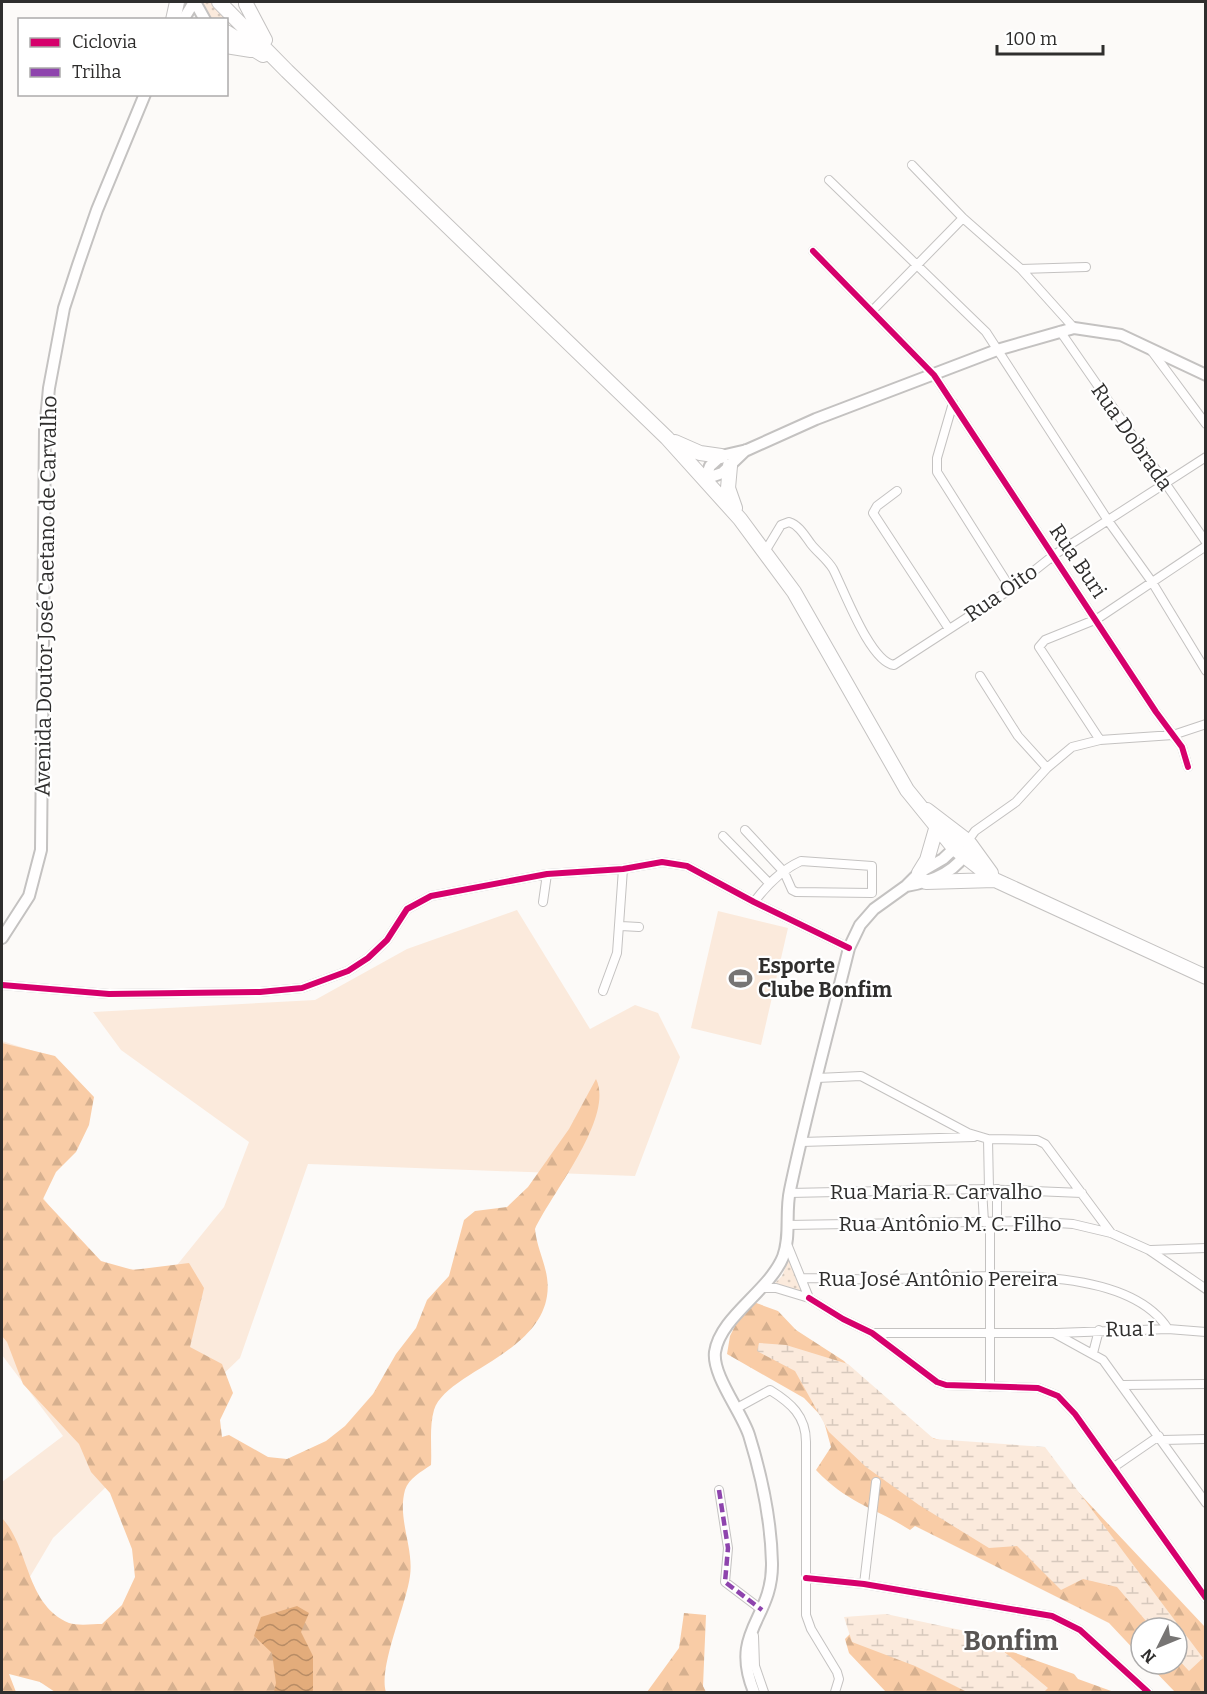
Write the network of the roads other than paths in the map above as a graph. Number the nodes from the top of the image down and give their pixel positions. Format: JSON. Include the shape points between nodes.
{"nodes":[{"id":1,"x":177,"y":2,"type":"edge"},
{"id":2,"x":194,"y":2,"type":"edge"},
{"id":3,"x":219,"y":2,"type":"edge"},
{"id":4,"x":246,"y":3,"type":"edge"},
{"id":5,"x":173,"y":18,"type":"edge"},
{"id":6,"x":184,"y":18,"type":"edge"},
{"id":7,"x":204,"y":18,"type":"edge"},
{"id":8,"x":227,"y":18,"type":"edge"},
{"id":9,"x":231,"y":27,"type":"edge"},
{"id":10,"x":228,"y":46,"type":"edge"},
{"id":11,"x":258,"y":51,"type":"junction"},
{"id":12,"x":287,"y":71,"type":"junction"},
{"id":13,"x":146,"y":96,"type":"edge"},
{"id":14,"x":912,"y":165,"type":"dead end"},
{"id":15,"x":829,"y":180,"type":"dead end"},
{"id":16,"x":963,"y":218,"type":"junction"},
{"id":17,"x":813,"y":251,"type":"dead end"},
{"id":18,"x":918,"y":266,"type":"junction"},
{"id":19,"x":1086,"y":267,"type":"dead end"},
{"id":20,"x":1021,"y":269,"type":"junction"},
{"id":21,"x":872,"y":311,"type":"junction"},
{"id":22,"x":1074,"y":327,"type":"junction"},
{"id":23,"x":1060,"y":331,"type":"junction"},
{"id":24,"x":1149,"y":346,"type":"junction"},
{"id":25,"x":997,"y":350,"type":"junction"},
{"id":26,"x":934,"y":375,"type":"junction"},
{"id":27,"x":1206,"y":375,"type":"edge"},
{"id":28,"x":953,"y":403,"type":"junction"},
{"id":29,"x":1206,"y":424,"type":"edge"},
{"id":30,"x":667,"y":438,"type":"junction"},
{"id":31,"x":1206,"y":457,"type":"edge"},
{"id":32,"x":726,"y":461,"type":"junction"},
{"id":33,"x":705,"y":479,"type":"junction"},
{"id":34,"x":1165,"y":484,"type":"junction"},
{"id":35,"x":897,"y":491,"type":"dead end"},
{"id":36,"x":740,"y":519,"type":"junction"},
{"id":37,"x":1109,"y":522,"type":"junction"},
{"id":38,"x":1206,"y":544,"type":"edge"},
{"id":39,"x":766,"y":550,"type":"junction"},
{"id":40,"x":1054,"y":555,"type":"junction"},
{"id":41,"x":1152,"y":582,"type":"junction"},
{"id":42,"x":1011,"y":588,"type":"junction"},
{"id":43,"x":1097,"y":619,"type":"junction"},
{"id":44,"x":949,"y":629,"type":"junction"},
{"id":45,"x":1206,"y":671,"type":"edge"},
{"id":46,"x":980,"y":676,"type":"dead end"},
{"id":47,"x":1206,"y":724,"type":"edge"},
{"id":48,"x":1173,"y":735,"type":"junction"},
{"id":49,"x":1100,"y":740,"type":"junction"},
{"id":50,"x":1188,"y":767,"type":"dead end"},
{"id":51,"x":1047,"y":768,"type":"junction"},
{"id":52,"x":918,"y":804,"type":"junction"},
{"id":53,"x":936,"y":829,"type":"junction"},
{"id":54,"x":745,"y":830,"type":"dead end"},
{"id":55,"x":723,"y":836,"type":"dead end"},
{"id":56,"x":964,"y":846,"type":"junction"},
{"id":57,"x":623,"y":869,"type":"junction"},
{"id":58,"x":784,"y":872,"type":"junction"},
{"id":59,"x":547,"y":874,"type":"junction"},
{"id":60,"x":923,"y":878,"type":"junction"},
{"id":61,"x":994,"y":880,"type":"junction"},
{"id":62,"x":769,"y":883,"type":"junction"},
{"id":63,"x":543,"y":902,"type":"dead end"},
{"id":64,"x":754,"y":902,"type":"junction"},
{"id":65,"x":621,"y":926,"type":"junction"},
{"id":66,"x":639,"y":927,"type":"dead end"},
{"id":67,"x":2,"y":938,"type":"edge"},
{"id":68,"x":849,"y":948,"type":"junction"},
{"id":69,"x":1206,"y":977,"type":"edge"},
{"id":70,"x":2,"y":985,"type":"edge"},
{"id":71,"x":603,"y":991,"type":"dead end"},
{"id":72,"x":817,"y":1078,"type":"junction"},
{"id":73,"x":985,"y":1138,"type":"junction"},
{"id":74,"x":801,"y":1142,"type":"junction"},
{"id":75,"x":990,"y":1189,"type":"junction"},
{"id":76,"x":789,"y":1193,"type":"junction"},
{"id":77,"x":1082,"y":1193,"type":"junction"},
{"id":78,"x":990,"y":1222,"type":"junction"},
{"id":79,"x":788,"y":1225,"type":"junction"},
{"id":80,"x":1111,"y":1233,"type":"junction"},
{"id":81,"x":787,"y":1243,"type":"junction"},
{"id":82,"x":1173,"y":1248,"type":"junction"},
{"id":83,"x":1206,"y":1248,"type":"edge"},
{"id":84,"x":1149,"y":1250,"type":"junction"},
{"id":85,"x":1171,"y":1263,"type":"junction"},
{"id":86,"x":990,"y":1276,"type":"junction"},
{"id":87,"x":802,"y":1278,"type":"junction"},
{"id":88,"x":763,"y":1288,"type":"junction"},
{"id":89,"x":1206,"y":1289,"type":"edge"},
{"id":90,"x":809,"y":1298,"type":"junction"},
{"id":91,"x":1099,"y":1329,"type":"junction"},
{"id":92,"x":1168,"y":1329,"type":"junction"},
{"id":93,"x":988,"y":1331,"type":"junction"},
{"id":94,"x":1206,"y":1332,"type":"edge"},
{"id":95,"x":873,"y":1333,"type":"junction"},
{"id":96,"x":1054,"y":1333,"type":"junction"},
{"id":97,"x":1093,"y":1353,"type":"junction"},
{"id":98,"x":1206,"y":1384,"type":"edge"},
{"id":99,"x":1123,"y":1385,"type":"junction"},
{"id":100,"x":990,"y":1387,"type":"junction"},
{"id":101,"x":737,"y":1408,"type":"junction"},
{"id":102,"x":1161,"y":1438,"type":"junction"},
{"id":103,"x":1206,"y":1439,"type":"edge"},
{"id":104,"x":1114,"y":1467,"type":"junction"},
{"id":105,"x":876,"y":1482,"type":"dead end"},
{"id":106,"x":719,"y":1490,"type":"dead end"},
{"id":107,"x":1202,"y":1491,"type":"edge"},
{"id":108,"x":1206,"y":1503,"type":"edge"},
{"id":109,"x":806,"y":1578,"type":"junction"},
{"id":110,"x":864,"y":1584,"type":"junction"},
{"id":111,"x":1206,"y":1598,"type":"edge"},
{"id":112,"x":762,"y":1610,"type":"junction"},
{"id":113,"x":755,"y":1624,"type":"junction"},
{"id":114,"x":754,"y":1692,"type":"edge"},
{"id":115,"x":764,"y":1692,"type":"edge"},
{"id":116,"x":835,"y":1692,"type":"edge"},
{"id":117,"x":1148,"y":1692,"type":"edge"}],
"edges":[{"from":1,"to":5,"type":"highway"},
{"from":2,"to":6,"type":"main road"},
{"from":2,"to":7,"type":"main road"},
{"from":3,"to":8,"type":"highway"},
{"from":4,"to":9,"type":"main road"},
{"from":4,"to":12,"type":"highway"},
{"from":9,"to":11,"type":"highway"},
{"from":9,"to":12,"type":"highway"},
{"from":10,"to":11,"type":"highway"},
{"from":11,"to":12,"type":"highway"},
{"from":12,"to":30,"type":"highway"},
{"from":13,"to":67,"type":"main road","name":"Avenida Doutor José Caetano de Carvalho","via":[[78,265],[54,350],[45,430],[41,850],[29,896]]},
{"from":14,"to":16,"type":"street"},
{"from":15,"to":18,"type":"street"},
{"from":16,"to":18,"type":"street"},
{"from":16,"to":20,"type":"street"},
{"from":17,"to":21,"type":"street","name":"Rua Buri"},
{"from":18,"to":21,"type":"street"},
{"from":18,"to":25,"type":"street","via":[[986,332]]},
{"from":19,"to":20,"type":"street"},
{"from":20,"to":22,"type":"street"},
{"from":21,"to":26,"type":"street","name":"Rua Buri"},
{"from":22,"to":23,"type":"main road"},
{"from":22,"to":24,"type":"main road","via":[[1106,330]]},
{"from":23,"to":25,"type":"main road"},
{"from":23,"to":34,"type":"street","name":"Rua Dobrada"},
{"from":24,"to":27,"type":"main road"},
{"from":24,"to":29,"type":"street"},
{"from":25,"to":26,"type":"main road"},
{"from":25,"to":37,"type":"street"},
{"from":26,"to":28,"type":"street","name":"Rua Buri"},
{"from":26,"to":32,"type":"main road","via":[[816,419]]},
{"from":28,"to":40,"type":"street","name":"Rua Buri"},
{"from":28,"to":42,"type":"street","via":[[937,458],[937,472]]},
{"from":30,"to":32,"type":"highway","via":[[692,451]]},
{"from":30,"to":33,"type":"highway"},
{"from":31,"to":34,"type":"street","name":"Rua Oito"},
{"from":32,"to":33,"type":"main road","via":[[719,474]]},
{"from":32,"to":36,"type":"highway","via":[[728,488]]},
{"from":33,"to":36,"type":"highway"},
{"from":34,"to":37,"type":"street","name":"Rua Oito"},
{"from":34,"to":38,"type":"street","name":"Rua Dobrada"},
{"from":35,"to":44,"type":"street","via":[[873,513]]},
{"from":36,"to":39,"type":"highway"},
{"from":37,"to":40,"type":"street","name":"Rua Oito"},
{"from":37,"to":41,"type":"street"},
{"from":38,"to":41,"type":"street"},
{"from":39,"to":44,"type":"street","name":"Rua Oito","via":[[781,525],[785,522],[797,526],[831,567],[886,664],[898,663]]},
{"from":39,"to":52,"type":"highway","via":[[818,631]]},
{"from":40,"to":42,"type":"street","name":"Rua Oito"},
{"from":40,"to":43,"type":"street","name":"Rua Buri"},
{"from":41,"to":43,"type":"street"},
{"from":41,"to":45,"type":"street"},
{"from":42,"to":44,"type":"street","name":"Rua Oito"},
{"from":43,"to":48,"type":"street","name":"Rua Buri"},
{"from":43,"to":49,"type":"street","via":[[1045,640],[1039,647]]},
{"from":46,"to":51,"type":"street","via":[[1018,736]]},
{"from":47,"to":48,"type":"street"},
{"from":48,"to":49,"type":"street"},
{"from":48,"to":50,"type":"street","name":"Rua Buri","via":[[1182,747]]},
{"from":49,"to":51,"type":"street","via":[[1072,747]]},
{"from":51,"to":56,"type":"street","via":[[1016,802],[975,831]]},
{"from":52,"to":53,"type":"highway"},
{"from":52,"to":56,"type":"highway"},
{"from":53,"to":56,"type":"highway"},
{"from":53,"to":60,"type":"highway"},
{"from":54,"to":58,"type":"street"},
{"from":55,"to":62,"type":"street"},
{"from":56,"to":60,"type":"main road"},
{"from":56,"to":61,"type":"highway"},
{"from":57,"to":59,"type":"street"},
{"from":57,"to":64,"type":"street","via":[[662,862],[687,866]]},
{"from":57,"to":65,"type":"street"},
{"from":58,"to":58,"type":"street","via":[[796,892],[872,893],[872,866],[801,861]]},
{"from":58,"to":62,"type":"street"},
{"from":59,"to":63,"type":"street"},
{"from":59,"to":70,"type":"street","via":[[431,896],[407,909],[387,940],[368,958],[348,971],[302,988],[110,994]]},
{"from":60,"to":61,"type":"highway"},
{"from":60,"to":68,"type":"main road","via":[[885,900],[866,917]]},
{"from":61,"to":69,"type":"highway"},
{"from":62,"to":64,"type":"street"},
{"from":64,"to":68,"type":"street"},
{"from":65,"to":66,"type":"street"},
{"from":65,"to":71,"type":"street","via":[[617,953]]},
{"from":68,"to":72,"type":"main road"},
{"from":72,"to":73,"type":"street","via":[[861,1076]]},
{"from":72,"to":74,"type":"main road"},
{"from":73,"to":74,"type":"street"},
{"from":73,"to":75,"type":"street"},
{"from":73,"to":77,"type":"street","via":[[1030,1139],[1045,1144]]},
{"from":74,"to":76,"type":"main road"},
{"from":75,"to":76,"type":"street","name":"Rua Maria R. Carvalho"},
{"from":75,"to":77,"type":"street","name":"Rua Maria R. Carvalho"},
{"from":75,"to":78,"type":"street"},
{"from":75,"to":78,"type":"street"},
{"from":76,"to":79,"type":"main road"},
{"from":77,"to":80,"type":"street"},
{"from":78,"to":79,"type":"street","name":"Rua Antônio M. C. Filho"},
{"from":78,"to":80,"type":"street","name":"Rua Antônio M. C. Filho","via":[[1050,1222]]},
{"from":78,"to":86,"type":"street"},
{"from":79,"to":81,"type":"main road"},
{"from":80,"to":84,"type":"street","name":"Rua Antônio M. C. Filho"},
{"from":81,"to":87,"type":"street"},
{"from":81,"to":88,"type":"main road","via":[[774,1274]]},
{"from":82,"to":83,"type":"street"},
{"from":82,"to":84,"type":"street"},
{"from":82,"to":85,"type":"street"},
{"from":84,"to":85,"type":"street","name":"Rua Antônio M. C. Filho"},
{"from":85,"to":89,"type":"street","name":"Rua Antônio M. C. Filho"},
{"from":86,"to":87,"type":"street","name":"Rua José Antônio Pereira"},
{"from":86,"to":92,"type":"street","name":"Rua José Antônio Pereira","via":[[1072,1280],[1119,1293],[1145,1307]]},
{"from":86,"to":93,"type":"street"},
{"from":87,"to":90,"type":"street"},
{"from":88,"to":90,"type":"street"},
{"from":88,"to":101,"type":"main road","via":[[722,1335],[716,1350],[717,1368]]},
{"from":90,"to":95,"type":"street"},
{"from":91,"to":92,"type":"street","name":"Rua I"},
{"from":91,"to":96,"type":"street","name":"Rua I"},
{"from":91,"to":97,"type":"street"},
{"from":92,"to":94,"type":"street","name":"Rua I"},
{"from":93,"to":95,"type":"street","name":"Rua I"},
{"from":93,"to":96,"type":"street","name":"Rua I"},
{"from":93,"to":100,"type":"street"},
{"from":95,"to":100,"type":"street","via":[[937,1382]]},
{"from":96,"to":97,"type":"street"},
{"from":97,"to":99,"type":"street","via":[[1103,1359]]},
{"from":98,"to":99,"type":"street"},
{"from":99,"to":102,"type":"street"},
{"from":100,"to":104,"type":"street","via":[[1049,1390],[1075,1414]]},
{"from":101,"to":109,"type":"street","via":[[770,1390],[803,1418]]},
{"from":101,"to":112,"type":"main road","via":[[748,1433],[769,1516],[772,1575]]},
{"from":102,"to":103,"type":"street"},
{"from":102,"to":104,"type":"street"},
{"from":102,"to":107,"type":"street"},
{"from":104,"to":111,"type":"street"},
{"from":105,"to":110,"type":"street"},
{"from":106,"to":112,"type":"street","via":[[728,1548],[725,1582]]},
{"from":107,"to":108,"type":"street"},
{"from":109,"to":110,"type":"street"},
{"from":109,"to":116,"type":"street","via":[[808,1622],[837,1672]]},
{"from":110,"to":117,"type":"street","via":[[1068,1622]]},
{"from":112,"to":113,"type":"main road"},
{"from":113,"to":114,"type":"main road","via":[[748,1636],[745,1656]]},
{"from":113,"to":115,"type":"street","via":[[754,1659]]}]}
